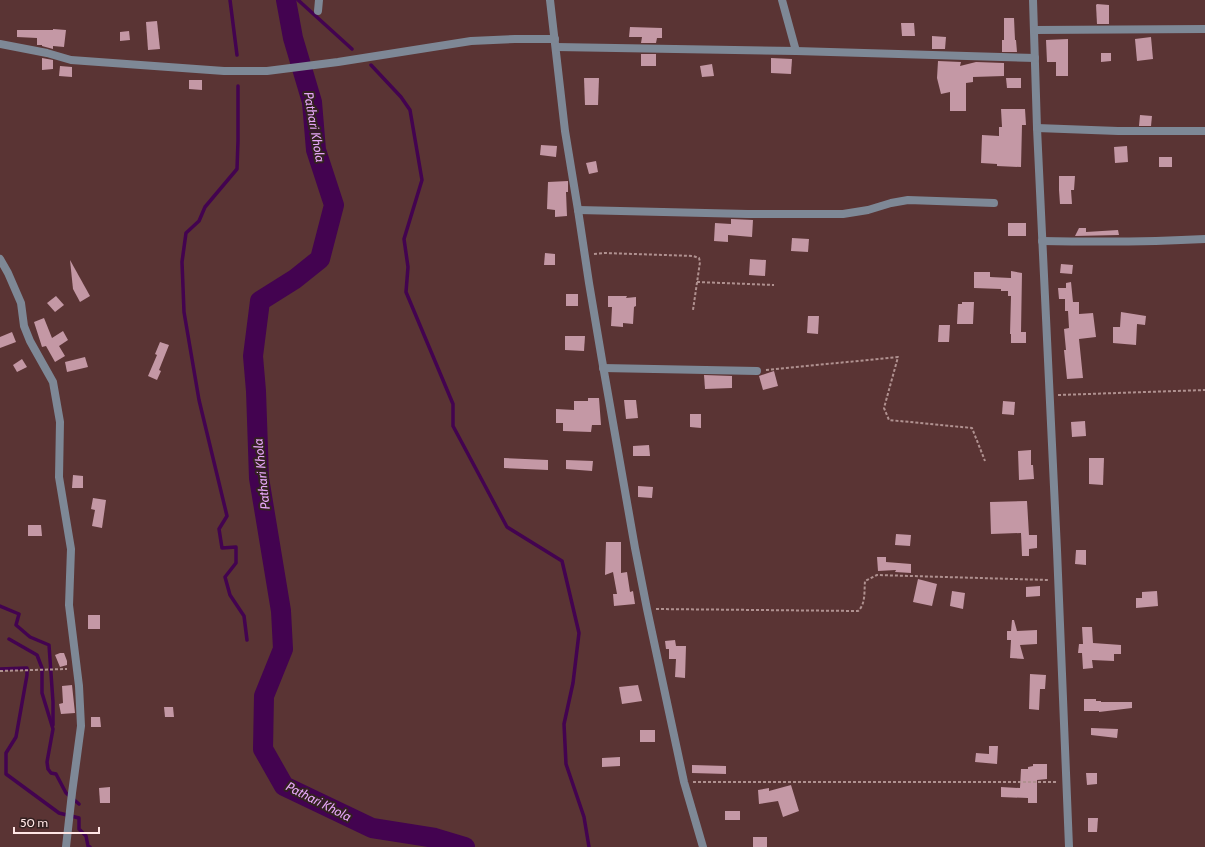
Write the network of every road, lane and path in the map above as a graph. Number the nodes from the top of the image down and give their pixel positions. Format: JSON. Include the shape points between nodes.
{"nodes":[{"id":1,"x":319,"y":0,"type":"edge"},
{"id":2,"x":550,"y":0,"type":"edge"},
{"id":3,"x":782,"y":0,"type":"edge"},
{"id":4,"x":1033,"y":0,"type":"edge"},
{"id":5,"x":318,"y":11,"type":"dead end"},
{"id":6,"x":1205,"y":29,"type":"edge"},
{"id":7,"x":1034,"y":30,"type":"junction"},
{"id":8,"x":556,"y":43,"type":"junction"},
{"id":9,"x":0,"y":44,"type":"edge"},
{"id":10,"x":796,"y":51,"type":"junction"},
{"id":11,"x":1035,"y":58,"type":"junction"},
{"id":12,"x":1037,"y":128,"type":"junction"},
{"id":13,"x":1205,"y":131,"type":"edge"},
{"id":14,"x":994,"y":203,"type":"dead end"},
{"id":15,"x":578,"y":210,"type":"junction"},
{"id":16,"x":1205,"y":239,"type":"edge"},
{"id":17,"x":1042,"y":242,"type":"junction"},
{"id":18,"x":585,"y":255,"type":"junction"},
{"id":19,"x":0,"y":259,"type":"edge"},
{"id":20,"x":697,"y":282,"type":"junction"},
{"id":21,"x":774,"y":285,"type":"dead end"},
{"id":22,"x":693,"y":310,"type":"dead end"},
{"id":23,"x":603,"y":368,"type":"junction"},
{"id":24,"x":757,"y":371,"type":"joint"},
{"id":25,"x":1205,"y":390,"type":"edge"},
{"id":26,"x":1050,"y":395,"type":"junction"},
{"id":27,"x":985,"y":461,"type":"dead end"},
{"id":28,"x":1058,"y":580,"type":"junction"},
{"id":29,"x":647,"y":609,"type":"junction"},
{"id":30,"x":76,"y":669,"type":"junction"},
{"id":31,"x":0,"y":671,"type":"edge"},
{"id":32,"x":684,"y":782,"type":"junction"},
{"id":33,"x":1066,"y":782,"type":"junction"},
{"id":34,"x":66,"y":847,"type":"edge"},
{"id":35,"x":703,"y":847,"type":"edge"},
{"id":36,"x":1069,"y":847,"type":"edge"}],
"edges":[{"from":1,"to":5,"type":"street"},
{"from":2,"to":8,"type":"street"},
{"from":3,"to":10,"type":"street"},
{"from":4,"to":7,"type":"street"},
{"from":6,"to":7,"type":"street"},
{"from":7,"to":11,"type":"street"},
{"from":8,"to":9,"type":"street","via":[[515,39],[471,41],[267,71],[224,71],[71,60]]},
{"from":8,"to":10,"type":"street"},
{"from":8,"to":15,"type":"street","via":[[565,131]]},
{"from":10,"to":11,"type":"street"},
{"from":11,"to":12,"type":"street"},
{"from":12,"to":13,"type":"street"},
{"from":12,"to":17,"type":"street"},
{"from":14,"to":15,"type":"street","via":[[908,200],[843,214]]},
{"from":15,"to":18,"type":"street"},
{"from":16,"to":17,"type":"street"},
{"from":17,"to":26,"type":"street"},
{"from":18,"to":20,"type":"path","via":[[605,253],[693,256],[699,258],[700,262]]},
{"from":18,"to":23,"type":"street"},
{"from":19,"to":30,"type":"street","via":[[21,303],[24,326],[30,341],[53,382],[60,422],[60,476],[71,549],[69,605]]},
{"from":20,"to":21,"type":"path"},
{"from":20,"to":22,"type":"path"},
{"from":23,"to":24,"type":"street"},
{"from":23,"to":29,"type":"street"},
{"from":24,"to":27,"type":"path","via":[[898,358],[884,408],[889,420],[972,428]]},
{"from":25,"to":26,"type":"path"},
{"from":26,"to":28,"type":"street"},
{"from":28,"to":29,"type":"path","via":[[876,575],[865,581],[862,607],[858,611]]},
{"from":28,"to":33,"type":"street"},
{"from":29,"to":32,"type":"street"},
{"from":30,"to":31,"type":"path"},
{"from":30,"to":34,"type":"street","via":[[81,726]]},
{"from":32,"to":33,"type":"path"},
{"from":32,"to":35,"type":"street"},
{"from":33,"to":36,"type":"street"}]}
